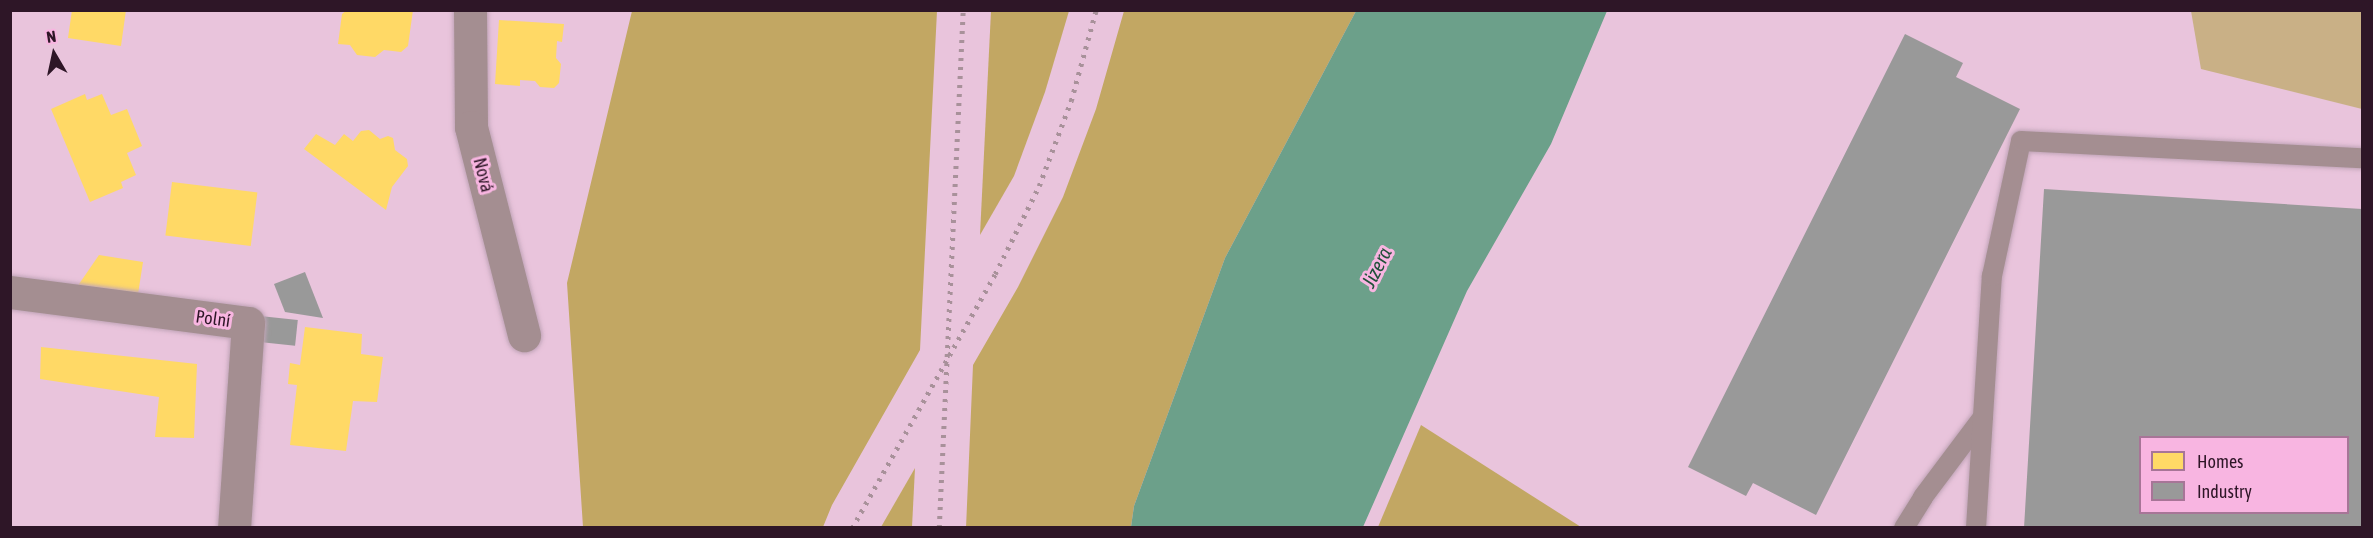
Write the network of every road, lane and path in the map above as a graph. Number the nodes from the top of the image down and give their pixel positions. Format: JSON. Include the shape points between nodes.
{"nodes":[{"id":1,"x":470,"y":10,"type":"edge"},
{"id":2,"x":2362,"y":158,"type":"edge"},
{"id":3,"x":10,"y":292,"type":"edge"},
{"id":4,"x":524,"y":335,"type":"dead end"},
{"id":5,"x":1983,"y":417,"type":"junction"},
{"id":6,"x":234,"y":528,"type":"edge"},
{"id":7,"x":1904,"y":528,"type":"edge"},
{"id":8,"x":1976,"y":528,"type":"edge"}],
"edges":[{"from":1,"to":4,"type":"street","name":"Nová","via":[[471,127]]},
{"from":2,"to":5,"type":"lane","via":[[2021,141],[1992,276]]},
{"from":3,"to":6,"type":"street","name":"Polní","via":[[248,324]]},
{"from":5,"to":7,"type":"lane"},
{"from":5,"to":8,"type":"lane"}]}
